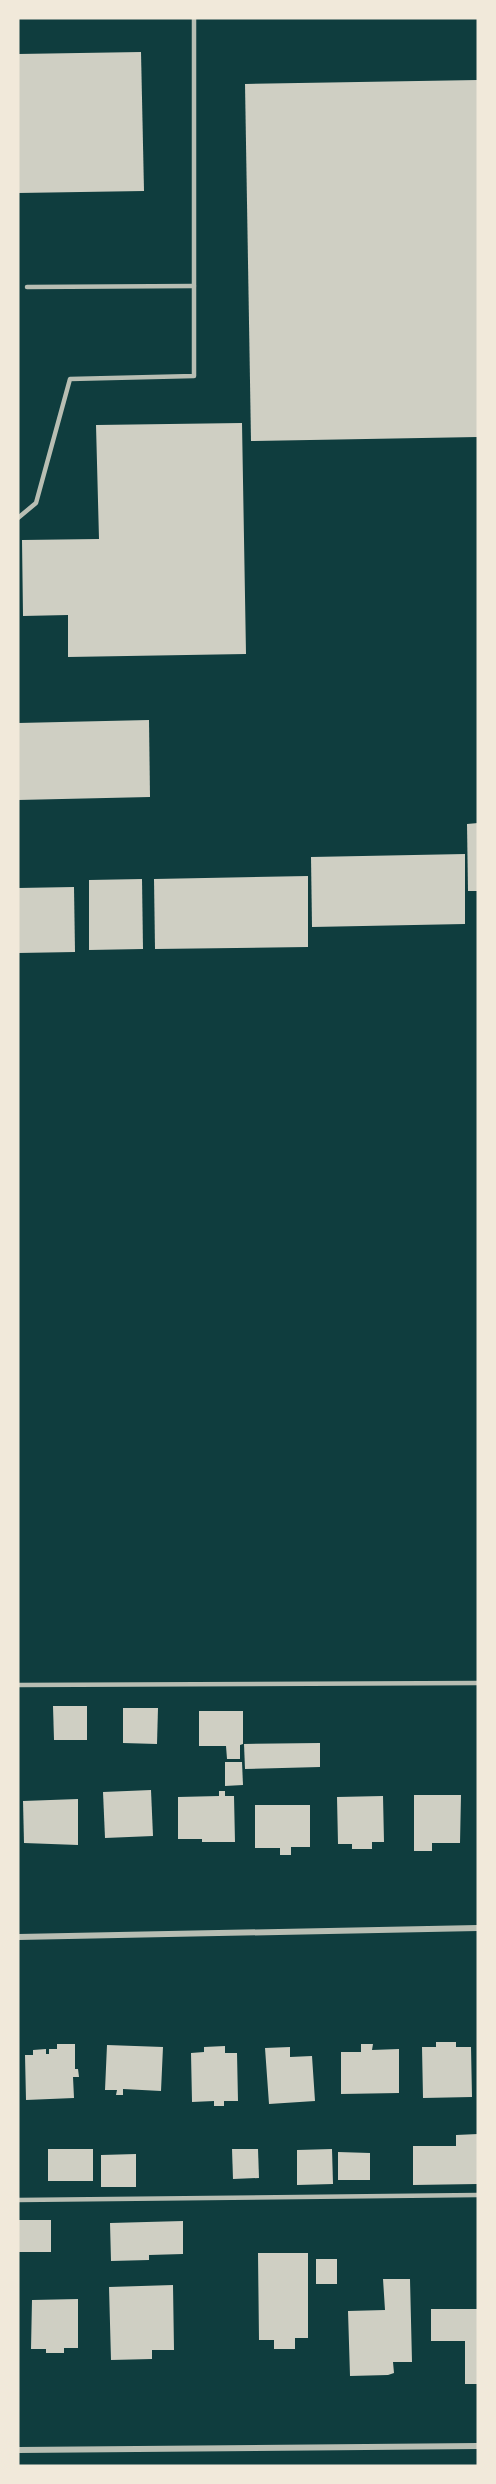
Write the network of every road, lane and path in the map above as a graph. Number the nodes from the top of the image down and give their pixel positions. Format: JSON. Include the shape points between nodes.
{"nodes":[{"id":1,"x":194,"y":18,"type":"edge"},
{"id":2,"x":194,"y":286,"type":"junction"},
{"id":3,"x":27,"y":287,"type":"dead end"},
{"id":4,"x":18,"y":518,"type":"edge"},
{"id":5,"x":478,"y":1683,"type":"edge"},
{"id":6,"x":18,"y":1685,"type":"edge"},
{"id":7,"x":478,"y":1928,"type":"edge"},
{"id":8,"x":18,"y":1937,"type":"edge"},
{"id":9,"x":478,"y":2195,"type":"edge"},
{"id":10,"x":18,"y":2200,"type":"edge"},
{"id":11,"x":478,"y":2446,"type":"edge"},
{"id":12,"x":18,"y":2450,"type":"edge"}],
"edges":[{"from":1,"to":2,"type":"lane"},
{"from":2,"to":3,"type":"lane"},
{"from":2,"to":4,"type":"lane","via":[[195,376],[70,379],[36,503]]},
{"from":5,"to":6,"type":"lane"},
{"from":7,"to":8,"type":"street"},
{"from":9,"to":10,"type":"lane"},
{"from":11,"to":12,"type":"street"}]}
